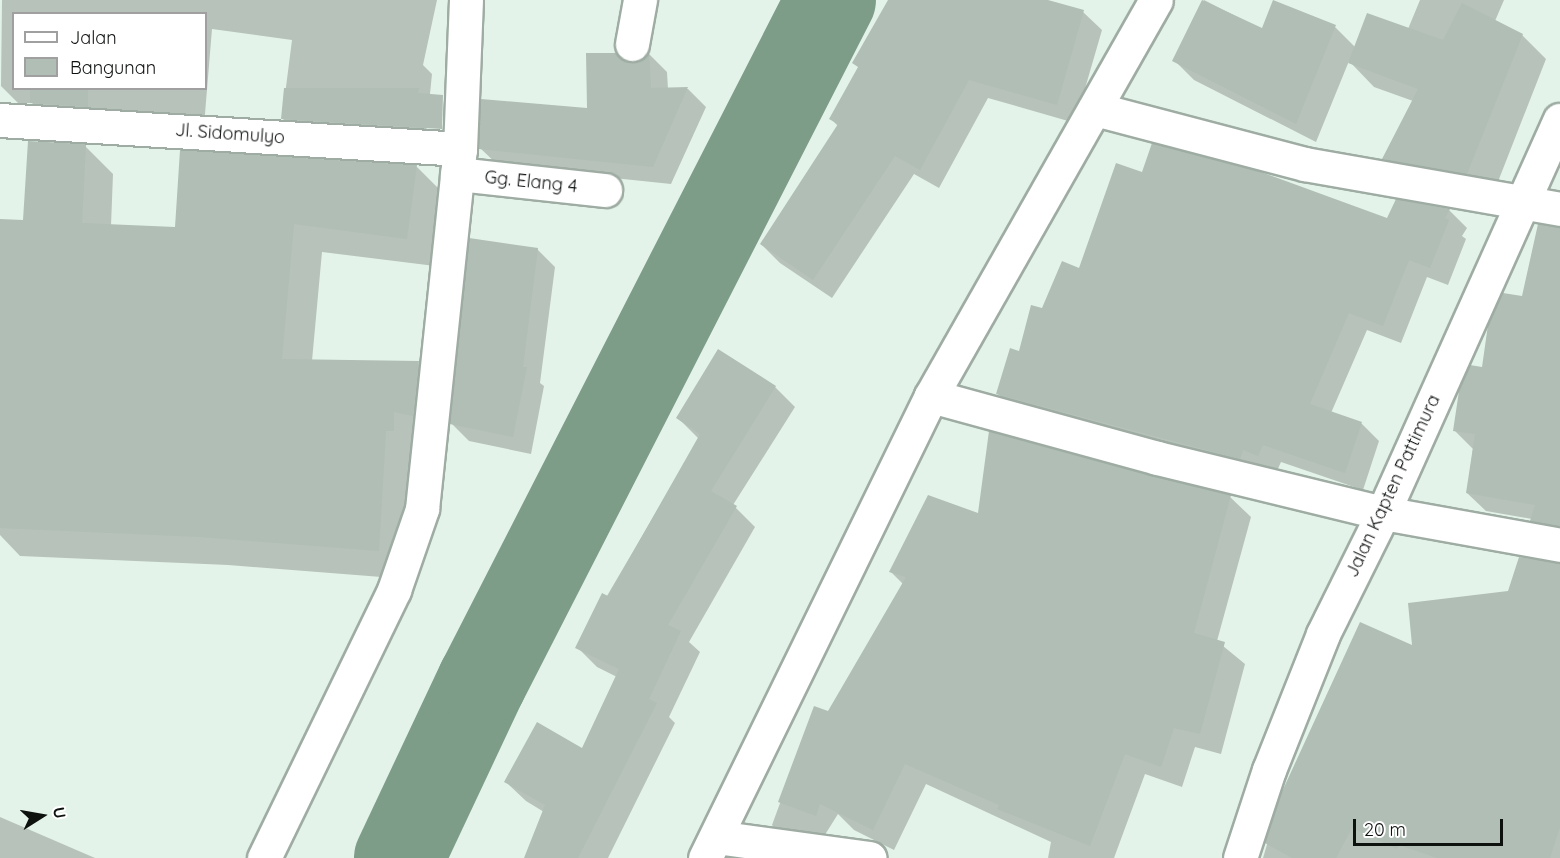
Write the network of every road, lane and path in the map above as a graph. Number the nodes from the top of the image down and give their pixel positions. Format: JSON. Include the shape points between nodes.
{"nodes":[{"id":1,"x":466,"y":0,"type":"edge"},
{"id":2,"x":640,"y":0,"type":"edge"},
{"id":3,"x":1156,"y":0,"type":"edge"},
{"id":4,"x":632,"y":44,"type":"dead end"},
{"id":5,"x":1095,"y":109,"type":"junction"},
{"id":6,"x":0,"y":120,"type":"edge"},
{"id":7,"x":1560,"y":120,"type":"edge"},
{"id":8,"x":458,"y":161,"type":"junction"},
{"id":9,"x":605,"y":190,"type":"dead end"},
{"id":10,"x":1524,"y":203,"type":"junction"},
{"id":11,"x":1560,"y":209,"type":"edge"},
{"id":12,"x":931,"y":396,"type":"junction"},
{"id":13,"x":1383,"y":513,"type":"junction"},
{"id":14,"x":1560,"y":545,"type":"edge"},
{"id":15,"x":711,"y":848,"type":"edge"},
{"id":16,"x":264,"y":858,"type":"edge"},
{"id":17,"x":870,"y":858,"type":"edge"},
{"id":18,"x":1240,"y":858,"type":"edge"}],
"edges":[{"from":1,"to":8,"type":"street"},
{"from":2,"to":4,"type":"street"},
{"from":3,"to":5,"type":"street"},
{"from":5,"to":10,"type":"street","via":[[1305,164]]},
{"from":5,"to":12,"type":"street"},
{"from":6,"to":8,"type":"street","name":"Jl. Sidomulyo"},
{"from":7,"to":10,"type":"street","name":"Jalan Kapten Pattimura"},
{"from":8,"to":9,"type":"street","name":"Gg. Elang 4"},
{"from":8,"to":16,"type":"street","via":[[422,509],[411,549],[372,639]]},
{"from":10,"to":11,"type":"street"},
{"from":10,"to":13,"type":"street","name":"Jalan Kapten Pattimura"},
{"from":12,"to":13,"type":"street","via":[[1157,458]]},
{"from":12,"to":15,"type":"street"},
{"from":13,"to":14,"type":"street"},
{"from":13,"to":18,"type":"street","name":"Jalan Kapten Pattimura","via":[[1323,634],[1269,770]]},
{"from":15,"to":17,"type":"street"}]}
